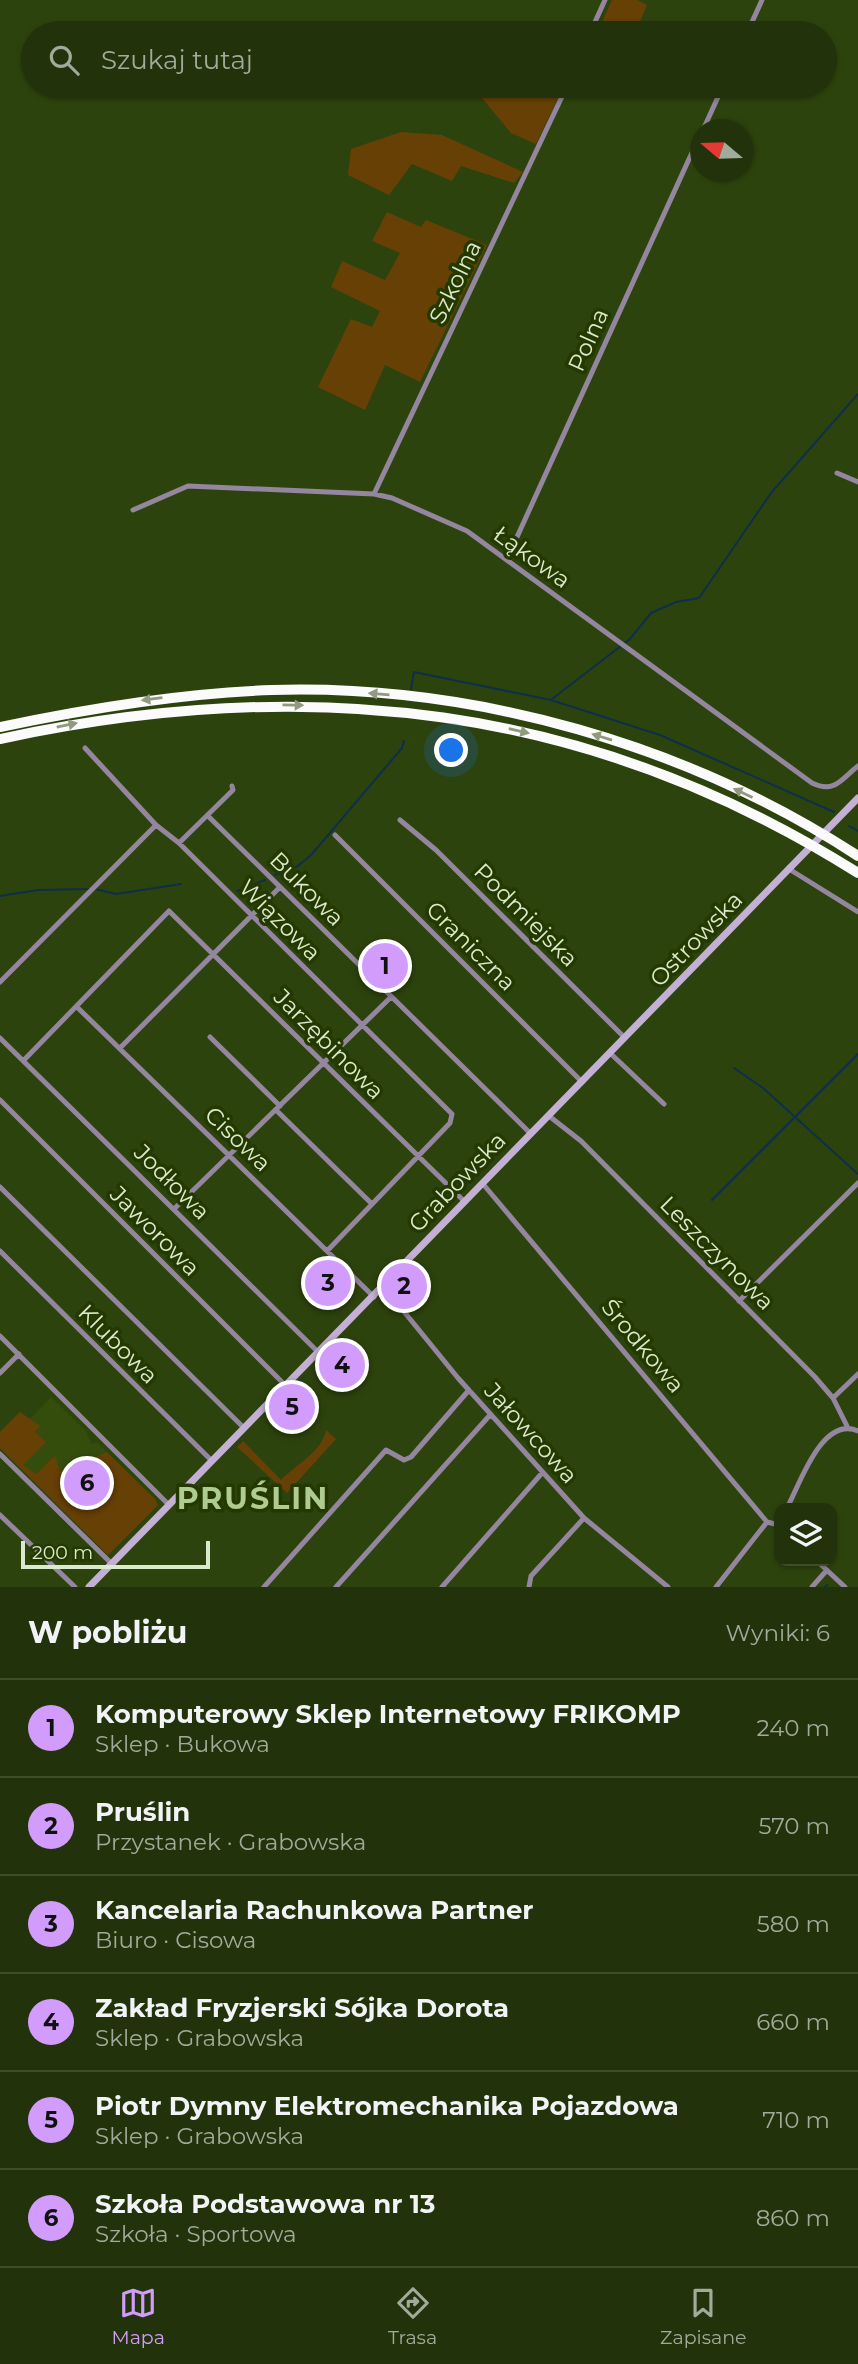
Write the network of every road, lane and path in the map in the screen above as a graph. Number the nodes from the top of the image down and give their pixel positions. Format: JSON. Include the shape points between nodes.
{"nodes":[{"id":1,"x":605,"y":0,"type":"edge"},
{"id":2,"x":762,"y":0,"type":"edge"},
{"id":3,"x":595,"y":21,"type":"edge"},
{"id":4,"x":752,"y":21,"type":"edge"},
{"id":5,"x":561,"y":98,"type":"edge"},
{"id":6,"x":718,"y":98,"type":"edge"},
{"id":7,"x":708,"y":119,"type":"edge"},
{"id":8,"x":690,"y":159,"type":"edge"},
{"id":9,"x":837,"y":473,"type":"dead end"},
{"id":10,"x":858,"y":482,"type":"edge"},
{"id":11,"x":374,"y":494,"type":"junction"},
{"id":12,"x":133,"y":510,"type":"dead end"},
{"id":13,"x":507,"y":559,"type":"junction"},
{"id":14,"x":0,"y":727,"type":"edge"},
{"id":15,"x":0,"y":738,"type":"edge"},
{"id":16,"x":85,"y":748,"type":"dead end"},
{"id":17,"x":858,"y":766,"type":"edge"},
{"id":18,"x":232,"y":786,"type":"dead end"},
{"id":19,"x":858,"y":798,"type":"edge"},
{"id":20,"x":208,"y":816,"type":"junction"},
{"id":21,"x":400,"y":820,"type":"dead end"},
{"id":22,"x":156,"y":825,"type":"junction"},
{"id":23,"x":335,"y":835,"type":"dead end"},
{"id":24,"x":178,"y":843,"type":"junction"},
{"id":25,"x":858,"y":856,"type":"edge"},
{"id":26,"x":789,"y":869,"type":"junction"},
{"id":27,"x":858,"y":873,"type":"edge"},
{"id":28,"x":280,"y":887,"type":"junction"},
{"id":29,"x":858,"y":912,"type":"edge"},
{"id":30,"x":251,"y":915,"type":"junction"},
{"id":31,"x":213,"y":954,"type":"junction"},
{"id":32,"x":0,"y":982,"type":"edge"},
{"id":33,"x":391,"y":997,"type":"junction"},
{"id":34,"x":77,"y":1007,"type":"junction"},
{"id":35,"x":362,"y":1026,"type":"junction"},
{"id":36,"x":210,"y":1037,"type":"dead end"},
{"id":37,"x":0,"y":1038,"type":"edge"},
{"id":38,"x":625,"y":1038,"type":"junction"},
{"id":39,"x":120,"y":1048,"type":"junction"},
{"id":40,"x":610,"y":1053,"type":"junction"},
{"id":41,"x":24,"y":1060,"type":"junction"},
{"id":42,"x":322,"y":1063,"type":"junction"},
{"id":43,"x":582,"y":1082,"type":"junction"},
{"id":44,"x":0,"y":1100,"type":"edge"},
{"id":45,"x":664,"y":1104,"type":"dead end"},
{"id":46,"x":560,"y":1105,"type":"joint"},
{"id":47,"x":278,"y":1108,"type":"junction"},
{"id":48,"x":549,"y":1116,"type":"junction"},
{"id":49,"x":531,"y":1134,"type":"junction"},
{"id":50,"x":231,"y":1156,"type":"junction"},
{"id":51,"x":418,"y":1157,"type":"junction"},
{"id":52,"x":858,"y":1183,"type":"edge"},
{"id":53,"x":483,"y":1184,"type":"junction"},
{"id":54,"x":0,"y":1187,"type":"edge"},
{"id":55,"x":465,"y":1202,"type":"junction"},
{"id":56,"x":372,"y":1204,"type":"junction"},
{"id":57,"x":174,"y":1208,"type":"junction"},
{"id":58,"x":0,"y":1251,"type":"edge"},
{"id":59,"x":327,"y":1251,"type":"junction"},
{"id":60,"x":384,"y":1287,"type":"junction"},
{"id":61,"x":374,"y":1297,"type":"junction"},
{"id":62,"x":739,"y":1301,"type":"junction"},
{"id":63,"x":0,"y":1336,"type":"edge"},
{"id":64,"x":318,"y":1352,"type":"junction"},
{"id":65,"x":19,"y":1354,"type":"junction"},
{"id":66,"x":0,"y":1373,"type":"edge"},
{"id":67,"x":858,"y":1374,"type":"edge"},
{"id":68,"x":286,"y":1385,"type":"junction"},
{"id":69,"x":469,"y":1390,"type":"junction"},
{"id":70,"x":833,"y":1398,"type":"junction"},
{"id":71,"x":490,"y":1415,"type":"junction"},
{"id":72,"x":846,"y":1426,"type":"junction"},
{"id":73,"x":244,"y":1429,"type":"junction"},
{"id":74,"x":858,"y":1431,"type":"edge"},
{"id":75,"x":0,"y":1454,"type":"edge"},
{"id":76,"x":212,"y":1461,"type":"junction"},
{"id":77,"x":542,"y":1473,"type":"junction"},
{"id":78,"x":789,"y":1503,"type":"edge"},
{"id":79,"x":169,"y":1506,"type":"junction"},
{"id":80,"x":0,"y":1515,"type":"edge"},
{"id":81,"x":584,"y":1518,"type":"junction"},
{"id":82,"x":767,"y":1522,"type":"junction"},
{"id":83,"x":774,"y":1523,"type":"edge"},
{"id":84,"x":112,"y":1564,"type":"junction"},
{"id":85,"x":823,"y":1566,"type":"edge"},
{"id":86,"x":827,"y":1570,"type":"junction"},
{"id":87,"x":529,"y":1584,"type":"edge"},
{"id":88,"x":75,"y":1587,"type":"edge"},
{"id":89,"x":89,"y":1587,"type":"edge"},
{"id":90,"x":264,"y":1587,"type":"edge"},
{"id":91,"x":336,"y":1587,"type":"edge"},
{"id":92,"x":442,"y":1587,"type":"edge"},
{"id":93,"x":668,"y":1587,"type":"edge"},
{"id":94,"x":716,"y":1587,"type":"edge"},
{"id":95,"x":812,"y":1587,"type":"edge"},
{"id":96,"x":845,"y":1587,"type":"edge"}],
"edges":[{"from":1,"to":3,"type":"street"},
{"from":2,"to":4,"type":"street"},
{"from":5,"to":11,"type":"street","name":"Szkolna"},
{"from":6,"to":7,"type":"street"},
{"from":8,"to":13,"type":"street","name":"Polna"},
{"from":9,"to":10,"type":"street"},
{"from":11,"to":12,"type":"street","name":"Łąkowa","via":[[188,486]]},
{"from":11,"to":13,"type":"street","name":"Łąkowa","via":[[467,531]]},
{"from":13,"to":17,"type":"street","name":"Łąkowa","via":[[812,783],[835,787]]},
{"from":25,"to":14,"type":"highway","one_way":true,"via":[[699,773],[613,741],[533,718],[429,699],[338,691],[215,693],[115,704]]},
{"from":15,"to":27,"type":"highway","one_way":true,"via":[[196,708],[291,704],[404,712],[500,727],[612,757],[714,796]]},
{"from":16,"to":22,"type":"street","name":"Wiązowa"},
{"from":18,"to":20,"type":"street"},
{"from":19,"to":26,"type":"street","name":"Ostrowska"},
{"from":20,"to":24,"type":"street"},
{"from":20,"to":28,"type":"street","name":"Bukowa"},
{"from":21,"to":38,"type":"street","name":"Podmiejska","via":[[436,850]]},
{"from":22,"to":24,"type":"street","name":"Wiązowa"},
{"from":22,"to":32,"type":"street"},
{"from":23,"to":43,"type":"street","name":"Graniczna"},
{"from":24,"to":30,"type":"street","name":"Wiązowa"},
{"from":26,"to":29,"type":"street"},
{"from":26,"to":38,"type":"street","name":"Ostrowska"},
{"from":28,"to":30,"type":"street"},
{"from":28,"to":33,"type":"street","name":"Bukowa"},
{"from":30,"to":31,"type":"street"},
{"from":30,"to":35,"type":"street","name":"Wiązowa"},
{"from":31,"to":34,"type":"street","name":"Jarzębinowa","via":[[169,911]]},
{"from":31,"to":39,"type":"street"},
{"from":31,"to":42,"type":"street","name":"Jarzębinowa"},
{"from":33,"to":35,"type":"street"},
{"from":33,"to":49,"type":"street","name":"Bukowa"},
{"from":34,"to":39,"type":"street","name":"Cisowa"},
{"from":34,"to":41,"type":"street"},
{"from":35,"to":42,"type":"street"},
{"from":35,"to":51,"type":"street","name":"Wiązowa","via":[[452,1114],[450,1123]]},
{"from":36,"to":47,"type":"street"},
{"from":37,"to":41,"type":"street","name":"Jodłowa"},
{"from":38,"to":40,"type":"street","name":"Ostrowska"},
{"from":39,"to":50,"type":"street","name":"Cisowa"},
{"from":40,"to":43,"type":"street","name":"Ostrowska"},
{"from":40,"to":45,"type":"street"},
{"from":41,"to":57,"type":"street","name":"Jodłowa"},
{"from":42,"to":47,"type":"street"},
{"from":42,"to":51,"type":"street","name":"Jarzębinowa"},
{"from":43,"to":46,"type":"street","name":"Ostrowska"},
{"from":44,"to":68,"type":"street","name":"Jaworowa"},
{"from":46,"to":48,"type":"street","name":"Grabowska"},
{"from":47,"to":50,"type":"street"},
{"from":47,"to":56,"type":"street"},
{"from":48,"to":49,"type":"street","name":"Grabowska"},
{"from":48,"to":62,"type":"street","name":"Leszczynowa","via":[[581,1141]]},
{"from":49,"to":53,"type":"street","name":"Grabowska"},
{"from":50,"to":57,"type":"street"},
{"from":50,"to":59,"type":"street","name":"Cisowa"},
{"from":51,"to":55,"type":"street","name":"Jarzębinowa"},
{"from":51,"to":56,"type":"street"},
{"from":52,"to":62,"type":"street"},
{"from":53,"to":55,"type":"street","name":"Grabowska"},
{"from":53,"to":82,"type":"street","name":"Środkowa"},
{"from":54,"to":73,"type":"street"},
{"from":55,"to":60,"type":"street","name":"Grabowska"},
{"from":56,"to":59,"type":"street"},
{"from":57,"to":64,"type":"street","name":"Jodłowa"},
{"from":58,"to":76,"type":"street","name":"Klubowa"},
{"from":59,"to":61,"type":"street","name":"Cisowa"},
{"from":60,"to":61,"type":"street","name":"Grabowska"},
{"from":60,"to":69,"type":"street","name":"Jałowcowa"},
{"from":61,"to":64,"type":"street","name":"Grabowska"},
{"from":62,"to":70,"type":"street","name":"Leszczynowa"},
{"from":63,"to":65,"type":"street"},
{"from":64,"to":68,"type":"street","name":"Grabowska"},
{"from":65,"to":66,"type":"street"},
{"from":65,"to":79,"type":"street"},
{"from":67,"to":70,"type":"street"},
{"from":68,"to":73,"type":"street","name":"Grabowska"},
{"from":69,"to":71,"type":"street","name":"Jałowcowa"},
{"from":69,"to":90,"type":"street","via":[[411,1457],[404,1460],[386,1450]]},
{"from":70,"to":72,"type":"street","name":"Leszczynowa"},
{"from":71,"to":77,"type":"street","name":"Jałowcowa"},
{"from":71,"to":91,"type":"street"},
{"from":72,"to":74,"type":"street"},
{"from":72,"to":78,"type":"street","via":[[817,1448]]},
{"from":73,"to":76,"type":"street","name":"Grabowska"},
{"from":75,"to":84,"type":"street"},
{"from":76,"to":79,"type":"street","name":"Grabowska"},
{"from":77,"to":81,"type":"street","name":"Jałowcowa"},
{"from":77,"to":92,"type":"street"},
{"from":79,"to":84,"type":"street","name":"Grabowska"},
{"from":80,"to":88,"type":"street"},
{"from":81,"to":87,"type":"street"},
{"from":81,"to":93,"type":"street","name":"Jałowcowa"},
{"from":82,"to":83,"type":"street"},
{"from":82,"to":94,"type":"street"},
{"from":84,"to":89,"type":"street","name":"Grabowska"},
{"from":85,"to":86,"type":"street"},
{"from":86,"to":95,"type":"street"},
{"from":86,"to":96,"type":"street"}]}
